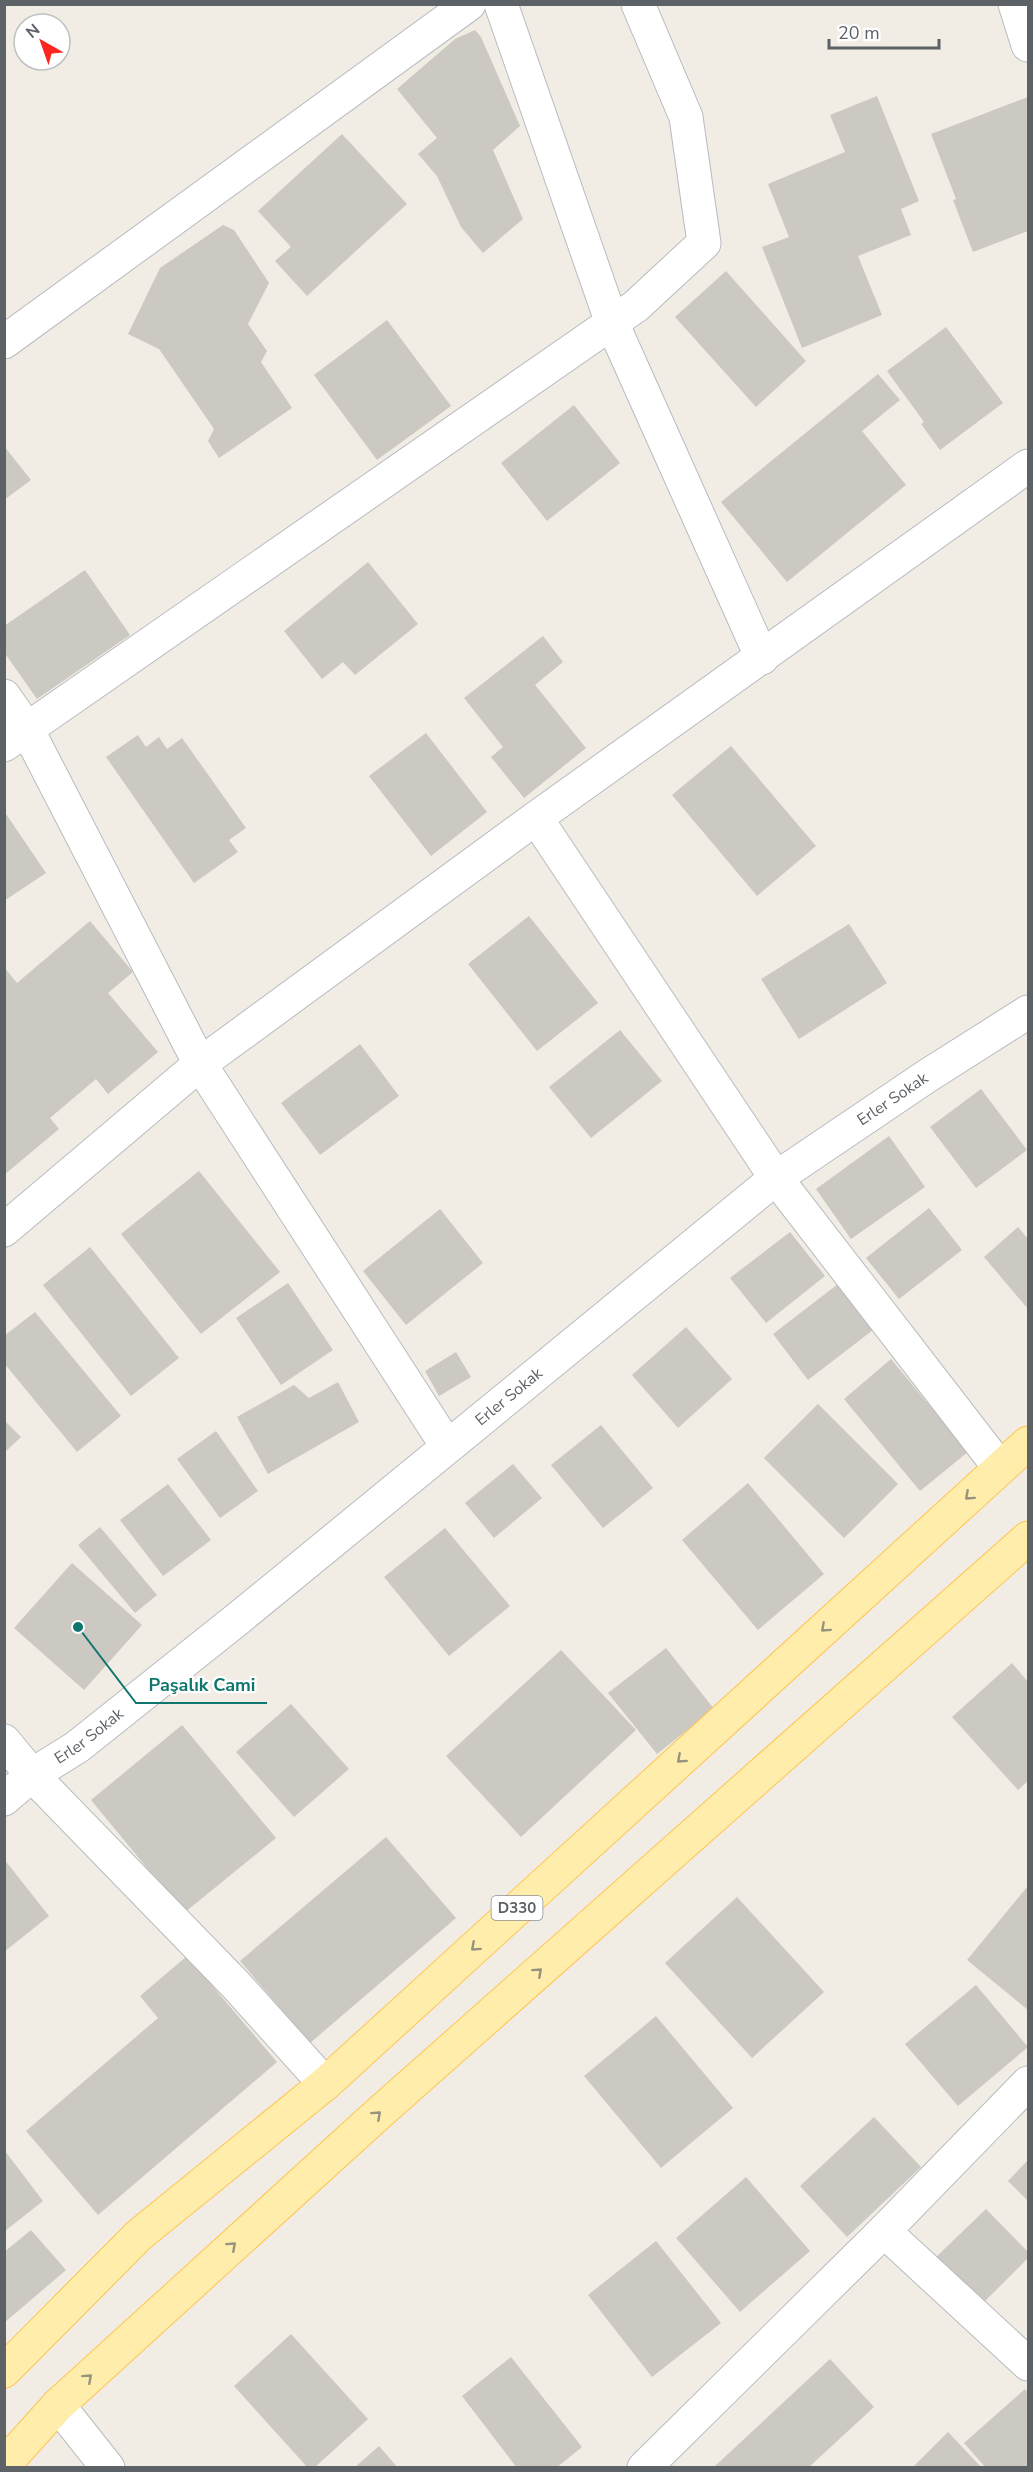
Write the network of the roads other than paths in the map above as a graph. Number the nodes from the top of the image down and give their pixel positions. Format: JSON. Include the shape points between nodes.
{"nodes":[{"id":1,"x":469,"y":4,"type":"edge"},
{"id":2,"x":501,"y":4,"type":"edge"},
{"id":3,"x":638,"y":4,"type":"edge"},
{"id":4,"x":1015,"y":4,"type":"edge"},
{"id":5,"x":1029,"y":45,"type":"edge"},
{"id":6,"x":612,"y":323,"type":"junction"},
{"id":7,"x":4,"y":342,"type":"edge"},
{"id":8,"x":1029,"y":466,"type":"edge"},
{"id":9,"x":762,"y":658,"type":"junction"},
{"id":10,"x":4,"y":696,"type":"edge"},
{"id":11,"x":16,"y":737,"type":"edge"},
{"id":12,"x":536,"y":818,"type":"junction"},
{"id":13,"x":1029,"y":1012,"type":"edge"},
{"id":14,"x":200,"y":1064,"type":"junction"},
{"id":15,"x":776,"y":1178,"type":"junction"},
{"id":16,"x":4,"y":1230,"type":"edge"},
{"id":17,"x":1029,"y":1443,"type":"edge"},
{"id":18,"x":447,"y":1446,"type":"junction"},
{"id":19,"x":1000,"y":1468,"type":"junction"},
{"id":20,"x":1029,"y":1538,"type":"edge"},
{"id":21,"x":4,"y":1741,"type":"edge"},
{"id":22,"x":32,"y":1775,"type":"junction"},
{"id":23,"x":4,"y":1799,"type":"edge"},
{"id":24,"x":1029,"y":2083,"type":"edge"},
{"id":25,"x":325,"y":2084,"type":"junction"},
{"id":26,"x":884,"y":2231,"type":"junction"},
{"id":27,"x":1029,"y":2364,"type":"edge"},
{"id":28,"x":4,"y":2371,"type":"edge"},
{"id":29,"x":58,"y":2405,"type":"junction"},
{"id":30,"x":4,"y":2465,"type":"edge"},
{"id":31,"x":108,"y":2468,"type":"edge"},
{"id":32,"x":644,"y":2468,"type":"edge"}],
"edges":[{"from":1,"to":7,"type":"street"},
{"from":2,"to":6,"type":"street"},
{"from":3,"to":6,"type":"street","via":[[686,117],[704,243]]},
{"from":4,"to":5,"type":"street"},
{"from":6,"to":9,"type":"street"},
{"from":6,"to":11,"type":"street"},
{"from":8,"to":9,"type":"street"},
{"from":9,"to":12,"type":"street"},
{"from":10,"to":11,"type":"street"},
{"from":11,"to":14,"type":"street"},
{"from":12,"to":14,"type":"street"},
{"from":12,"to":15,"type":"street"},
{"from":13,"to":15,"type":"street","name":"Erler Sokak"},
{"from":14,"to":16,"type":"street"},
{"from":14,"to":18,"type":"street"},
{"from":15,"to":18,"type":"street","name":"Erler Sokak"},
{"from":15,"to":19,"type":"street"},
{"from":17,"to":19,"type":"main road","number":"D330"},
{"from":18,"to":22,"type":"street","name":"Erler Sokak","via":[[77,1747]]},
{"from":19,"to":25,"type":"main road","number":"D330","one_way":true},
{"from":29,"to":20,"type":"main road","one_way":true,"via":[[387,2106]]},
{"from":21,"to":22,"type":"street"},
{"from":22,"to":23,"type":"street","name":"Erler Sokak"},
{"from":22,"to":25,"type":"street","via":[[236,1985]]},
{"from":24,"to":26,"type":"street"},
{"from":25,"to":28,"type":"main road","number":"D330","via":[[140,2235]]},
{"from":26,"to":27,"type":"street"},
{"from":26,"to":32,"type":"street"},
{"from":29,"to":30,"type":"main road"},
{"from":29,"to":31,"type":"street"}]}
